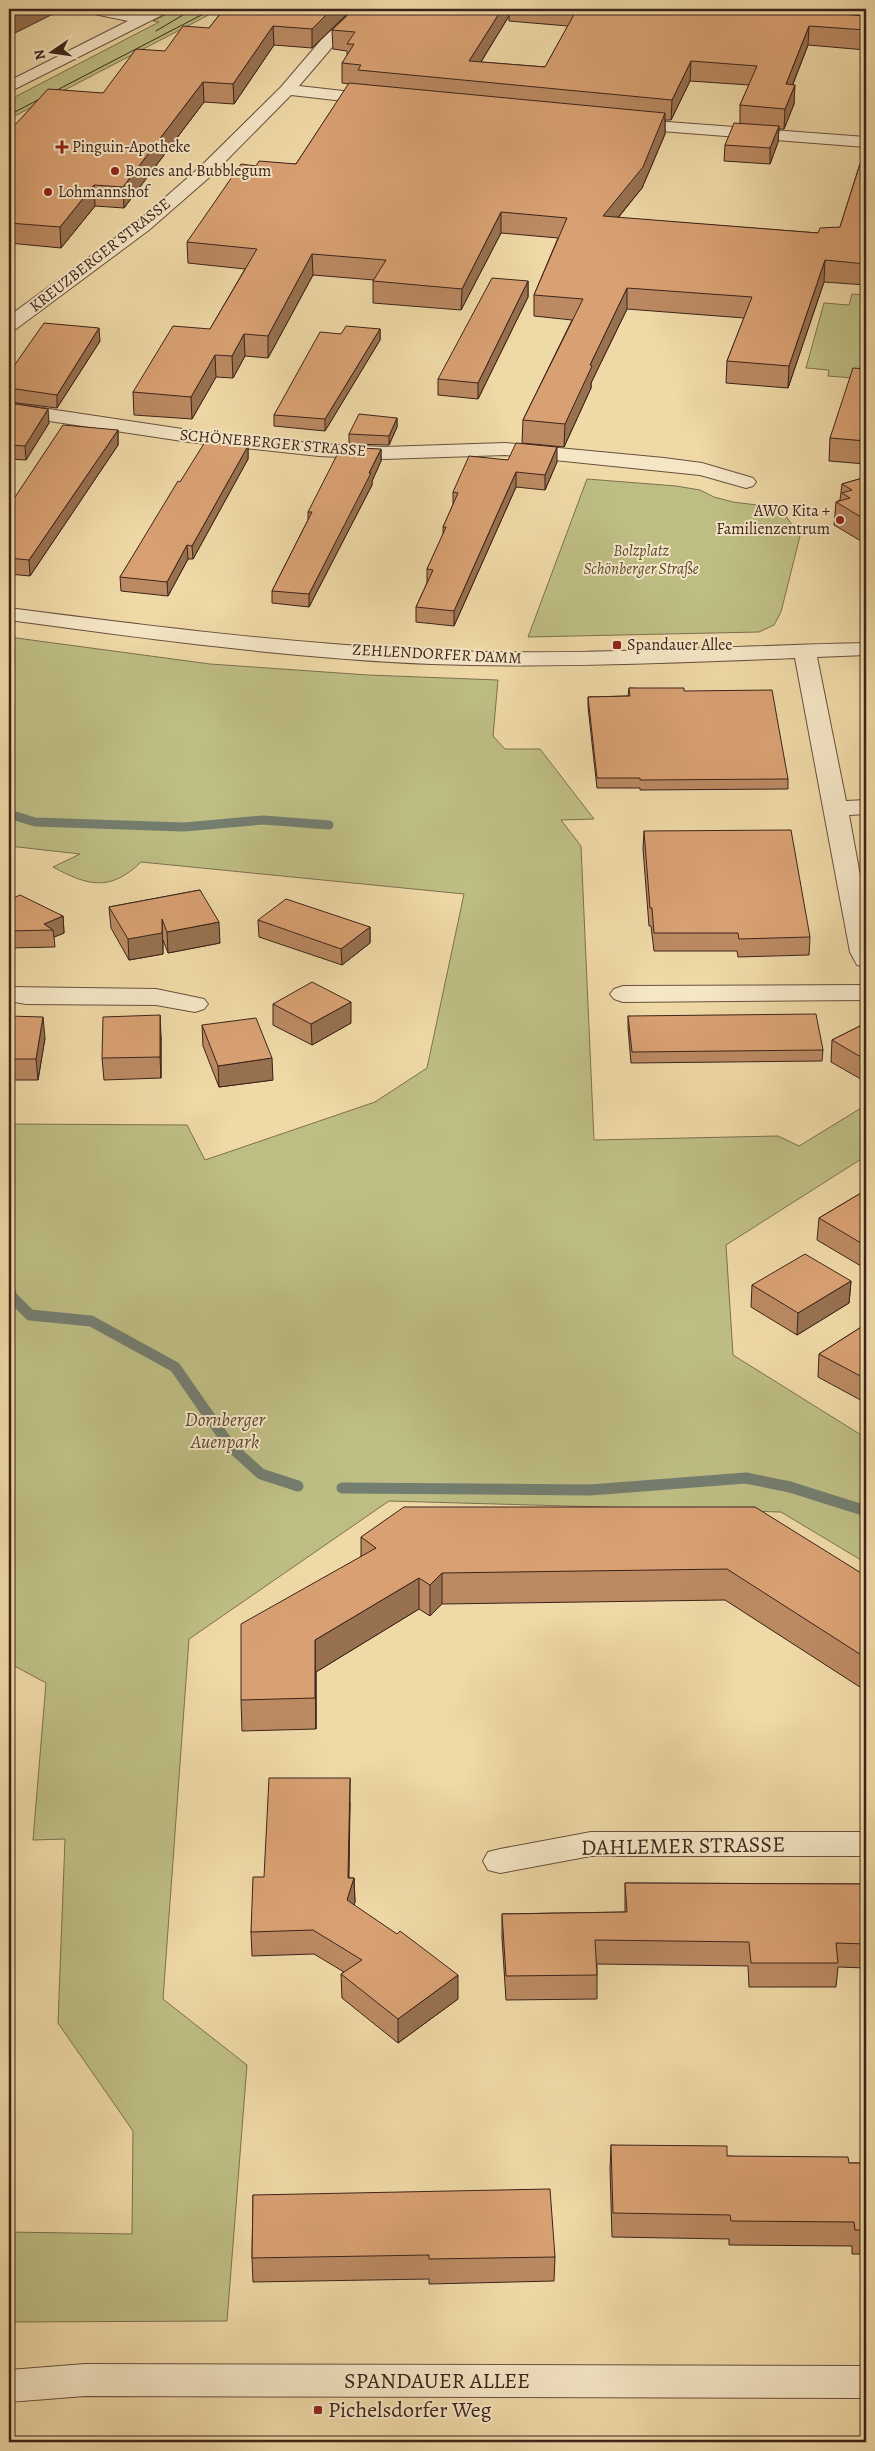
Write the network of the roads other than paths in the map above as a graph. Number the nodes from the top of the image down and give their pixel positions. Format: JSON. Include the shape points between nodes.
{"nodes":[{"id":1,"x":90,"y":9,"type":"edge"},
{"id":2,"x":163,"y":9,"type":"edge"},
{"id":3,"x":360,"y":11,"type":"edge"},
{"id":4,"x":142,"y":19,"type":"junction"},
{"id":5,"x":9,"y":87,"type":"edge"},
{"id":6,"x":287,"y":90,"type":"junction"},
{"id":7,"x":400,"y":102,"type":"edge"},
{"id":8,"x":610,"y":122,"type":"edge"},
{"id":9,"x":866,"y":142,"type":"edge"},
{"id":10,"x":9,"y":325,"type":"edge"},
{"id":11,"x":9,"y":409,"type":"edge"},
{"id":12,"x":746,"y":482,"type":"dead end"},
{"id":13,"x":9,"y":614,"type":"edge"},
{"id":14,"x":866,"y":649,"type":"edge"},
{"id":15,"x":805,"y":652,"type":"junction"},
{"id":16,"x":836,"y":808,"type":"junction"},
{"id":17,"x":866,"y":808,"type":"edge"},
{"id":18,"x":866,"y":960,"type":"edge"},
{"id":19,"x":866,"y":993,"type":"edge"},
{"id":20,"x":9,"y":994,"type":"edge"},
{"id":21,"x":623,"y":994,"type":"dead end"},
{"id":22,"x":195,"y":1004,"type":"dead end"},
{"id":23,"x":866,"y":1844,"type":"edge"},
{"id":24,"x":500,"y":1861,"type":"dead end"},
{"id":25,"x":866,"y":2382,"type":"edge"},
{"id":26,"x":9,"y":2386,"type":"edge"}],
"edges":[{"from":1,"to":4,"type":"street"},
{"from":2,"to":4,"type":"street"},
{"from":3,"to":6,"type":"street","name":"KREUZBERGER STRASSE"},
{"from":4,"to":5,"type":"street"},
{"from":6,"to":7,"type":"street"},
{"from":6,"to":10,"type":"street","name":"KREUZBERGER STRASSE","via":[[206,171],[143,226]]},
{"from":8,"to":9,"type":"street"},
{"from":11,"to":12,"type":"street","name":"SCHÖNEBERGER STRASSE","via":[[190,436],[319,450],[384,453],[505,449],[702,469]]},
{"from":13,"to":15,"type":"street","name":"ZEHLENDORFER DAMM","via":[[222,642],[431,657],[628,658]]},
{"from":14,"to":15,"type":"street","name":"ZEHLENDORFER DAMM"},
{"from":15,"to":16,"type":"street"},
{"from":16,"to":17,"type":"street"},
{"from":16,"to":18,"type":"street"},
{"from":19,"to":21,"type":"street"},
{"from":20,"to":22,"type":"street","via":[[156,997]]},
{"from":23,"to":24,"type":"street","name":"DAHLEMER STRASSE","via":[[591,1844]]},
{"from":25,"to":26,"type":"street","name":"SPANDAUER ALLEE","via":[[85,2380]]}]}
